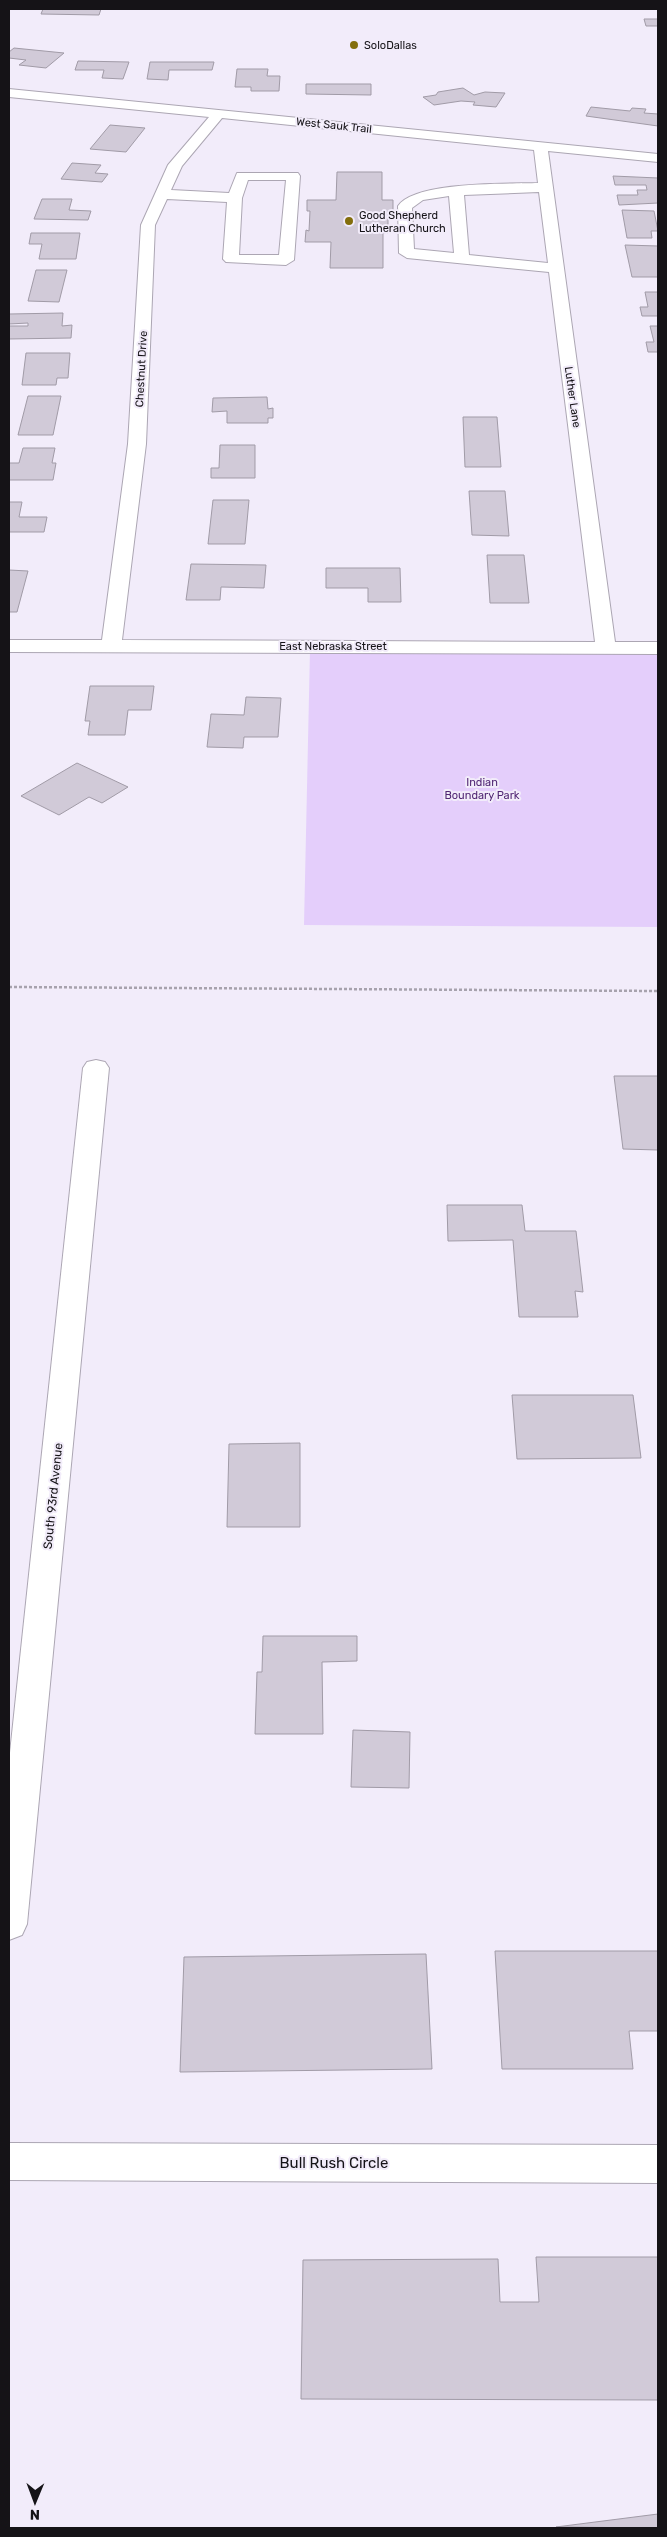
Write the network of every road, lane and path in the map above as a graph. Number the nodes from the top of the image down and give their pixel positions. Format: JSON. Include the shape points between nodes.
{"nodes":[{"id":1,"x":9,"y":93,"type":"edge"},
{"id":2,"x":219,"y":114,"type":"junction"},
{"id":3,"x":540,"y":145,"type":"junction"},
{"id":4,"x":658,"y":158,"type":"edge"},
{"id":5,"x":546,"y":187,"type":"junction"},
{"id":6,"x":456,"y":191,"type":"junction"},
{"id":7,"x":162,"y":194,"type":"junction"},
{"id":8,"x":235,"y":198,"type":"junction"},
{"id":9,"x":462,"y":258,"type":"junction"},
{"id":10,"x":556,"y":268,"type":"junction"},
{"id":11,"x":110,"y":645,"type":"junction"},
{"id":12,"x":9,"y":646,"type":"edge"},
{"id":13,"x":606,"y":648,"type":"junction"},
{"id":14,"x":658,"y":648,"type":"edge"},
{"id":15,"x":9,"y":987,"type":"edge"},
{"id":16,"x":658,"y":991,"type":"edge"},
{"id":17,"x":96,"y":1068,"type":"dead end"},
{"id":18,"x":9,"y":1924,"type":"edge"},
{"id":19,"x":9,"y":2161,"type":"edge"},
{"id":20,"x":658,"y":2164,"type":"edge"}],
"edges":[{"from":1,"to":2,"type":"street","name":"West Sauk Trail"},
{"from":2,"to":3,"type":"street","name":"West Sauk Trail"},
{"from":2,"to":7,"type":"street","name":"Chestnut Drive","via":[[175,165]]},
{"from":3,"to":4,"type":"street","name":"West Sauk Trail"},
{"from":3,"to":5,"type":"street","name":"Luther Lane"},
{"from":5,"to":6,"type":"street"},
{"from":5,"to":10,"type":"street","name":"Luther Lane"},
{"from":6,"to":9,"type":"street"},
{"from":6,"to":9,"type":"street","via":[[419,196],[406,206],[407,253]]},
{"from":7,"to":8,"type":"street"},
{"from":7,"to":11,"type":"street","name":"Chestnut Drive","via":[[148,225],[137,444]]},
{"from":8,"to":8,"type":"street","via":[[231,260],[286,260],[293,176],[242,176]]},
{"from":9,"to":10,"type":"street"},
{"from":10,"to":13,"type":"street","name":"Luther Lane"},
{"from":11,"to":12,"type":"street","name":"East Nebraska Street"},
{"from":11,"to":13,"type":"street","name":"East Nebraska Street"},
{"from":13,"to":14,"type":"street","name":"East Nebraska Street"},
{"from":15,"to":16,"type":"path"},
{"from":17,"to":18,"type":"street","name":"South 93rd Avenue"},
{"from":19,"to":20,"type":"street","name":"Bull Rush Circle"}]}
